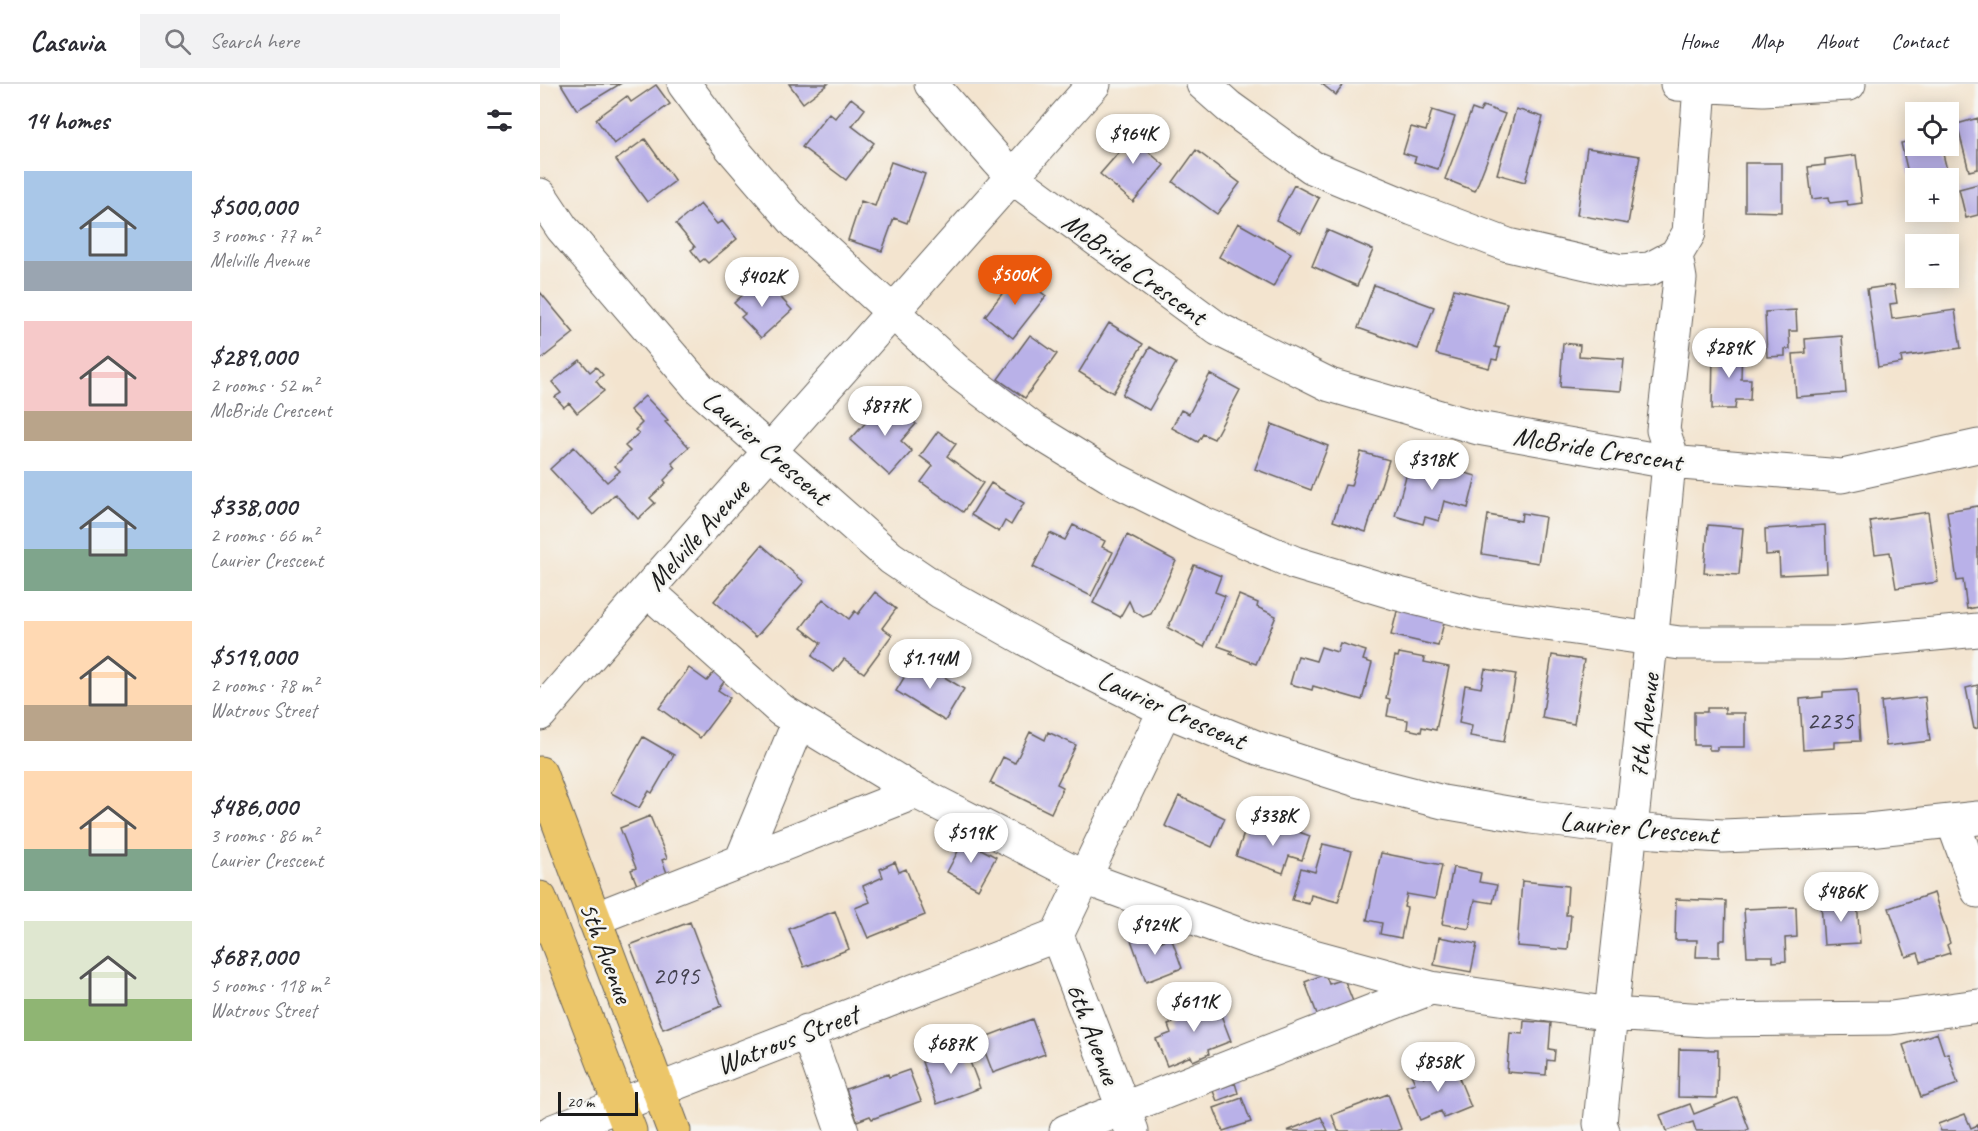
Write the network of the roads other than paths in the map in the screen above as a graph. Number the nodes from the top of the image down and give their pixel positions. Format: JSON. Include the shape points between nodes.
{"nodes":[{"id":1,"x":684,"y":84,"type":"edge"},
{"id":2,"x":931,"y":84,"type":"edge"},
{"id":3,"x":1094,"y":84,"type":"edge"},
{"id":4,"x":1203,"y":84,"type":"edge"},
{"id":5,"x":1849,"y":84,"type":"edge"},
{"id":6,"x":1688,"y":85,"type":"edge"},
{"id":7,"x":1012,"y":177,"type":"junction"},
{"id":8,"x":540,"y":195,"type":"edge"},
{"id":9,"x":1676,"y":255,"type":"junction"},
{"id":10,"x":892,"y":313,"type":"junction"},
{"id":11,"x":1978,"y":446,"type":"edge"},
{"id":12,"x":771,"y":450,"type":"junction"},
{"id":13,"x":1669,"y":462,"type":"junction"},
{"id":14,"x":647,"y":590,"type":"junction"},
{"id":15,"x":1978,"y":630,"type":"edge"},
{"id":16,"x":1653,"y":640,"type":"junction"},
{"id":17,"x":1165,"y":710,"type":"junction"},
{"id":18,"x":540,"y":714,"type":"edge"},
{"id":19,"x":799,"y":721,"type":"junction"},
{"id":20,"x":540,"y":773,"type":"edge"},
{"id":21,"x":916,"y":792,"type":"junction"},
{"id":22,"x":1965,"y":820,"type":"edge"},
{"id":23,"x":1630,"y":829,"type":"junction"},
{"id":24,"x":741,"y":861,"type":"junction"},
{"id":25,"x":1085,"y":878,"type":"junction"},
{"id":26,"x":1978,"y":891,"type":"edge"},
{"id":27,"x":543,"y":918,"type":"edge"},
{"id":28,"x":594,"y":919,"type":"junction"},
{"id":29,"x":1057,"y":935,"type":"junction"},
{"id":30,"x":1431,"y":988,"type":"junction"},
{"id":31,"x":1978,"y":1006,"type":"edge"},
{"id":32,"x":1611,"y":1014,"type":"junction"},
{"id":33,"x":807,"y":1031,"type":"junction"},
{"id":34,"x":658,"y":1089,"type":"junction"},
{"id":35,"x":625,"y":1118,"type":"edge"},
{"id":36,"x":1128,"y":1120,"type":"edge"},
{"id":37,"x":1595,"y":1129,"type":"edge"},
{"id":38,"x":553,"y":1131,"type":"edge"},
{"id":39,"x":674,"y":1131,"type":"edge"},
{"id":40,"x":842,"y":1131,"type":"edge"},
{"id":41,"x":1066,"y":1131,"type":"edge"}],
"edges":[{"from":1,"to":10,"type":"street","via":[[729,145],[796,223]]},
{"from":2,"to":7,"type":"street","name":"McBride Crescent"},
{"from":3,"to":7,"type":"street","name":"Melville Avenue"},
{"from":4,"to":9,"type":"street","via":[[1228,107],[1312,167],[1508,245],[1621,271],[1650,269]]},
{"from":5,"to":6,"type":"street","via":[[1783,88]]},
{"from":6,"to":9,"type":"street","via":[[1689,233]]},
{"from":7,"to":10,"type":"street","name":"Melville Avenue"},
{"from":7,"to":13,"type":"street","name":"McBride Crescent","via":[[1218,329],[1330,385],[1478,428]]},
{"from":8,"to":12,"type":"street","name":"Laurier Crescent","via":[[562,228],[700,389]]},
{"from":9,"to":13,"type":"street","name":"7th Avenue","via":[[1680,279],[1663,430],[1672,457]]},
{"from":10,"to":12,"type":"street","name":"Melville Avenue"},
{"from":10,"to":16,"type":"street","via":[[958,372],[1033,429],[1116,480],[1222,532],[1295,563],[1456,609]]},
{"from":11,"to":13,"type":"street","name":"McBride Crescent","via":[[1842,476]]},
{"from":12,"to":14,"type":"street","name":"Melville Avenue"},
{"from":12,"to":17,"type":"street","name":"Laurier Crescent","via":[[891,558],[940,592]]},
{"from":13,"to":16,"type":"street","name":"7th Avenue"},
{"from":14,"to":18,"type":"street","name":"Melville Avenue"},
{"from":14,"to":19,"type":"street","via":[[781,710]]},
{"from":15,"to":16,"type":"street","via":[[1838,643]]},
{"from":16,"to":23,"type":"street","name":"7th Avenue"},
{"from":17,"to":23,"type":"street","name":"Laurier Crescent","via":[[1277,755],[1357,780],[1443,802],[1531,818]]},
{"from":17,"to":25,"type":"street"},
{"from":19,"to":21,"type":"street"},
{"from":19,"to":24,"type":"street"},
{"from":20,"to":28,"type":"main road","name":"5th Avenue"},
{"from":21,"to":24,"type":"street"},
{"from":21,"to":25,"type":"street"},
{"from":22,"to":23,"type":"street","name":"Laurier Crescent","via":[[1868,830],[1723,836]]},
{"from":22,"to":26,"type":"street"},
{"from":23,"to":32,"type":"street","name":"7th Avenue"},
{"from":24,"to":28,"type":"street"},
{"from":25,"to":29,"type":"street"},
{"from":25,"to":30,"type":"street","via":[[1254,940]]},
{"from":27,"to":35,"type":"main road","name":"5th Avenue"},
{"from":28,"to":34,"type":"main road","name":"5th Avenue"},
{"from":29,"to":33,"type":"street","name":"Watrous Street"},
{"from":29,"to":36,"type":"street","name":"6th Avenue"},
{"from":30,"to":32,"type":"street"},
{"from":30,"to":36,"type":"street"},
{"from":31,"to":32,"type":"street","via":[[1891,1018],[1706,1020]]},
{"from":32,"to":37,"type":"street","name":"7th Avenue"},
{"from":33,"to":34,"type":"street","name":"Watrous Street"},
{"from":33,"to":40,"type":"street"},
{"from":34,"to":35,"type":"street","name":"Watrous Street"},
{"from":34,"to":39,"type":"main road","name":"5th Avenue"},
{"from":35,"to":38,"type":"street","name":"Watrous Street"},
{"from":36,"to":41,"type":"street"}]}
